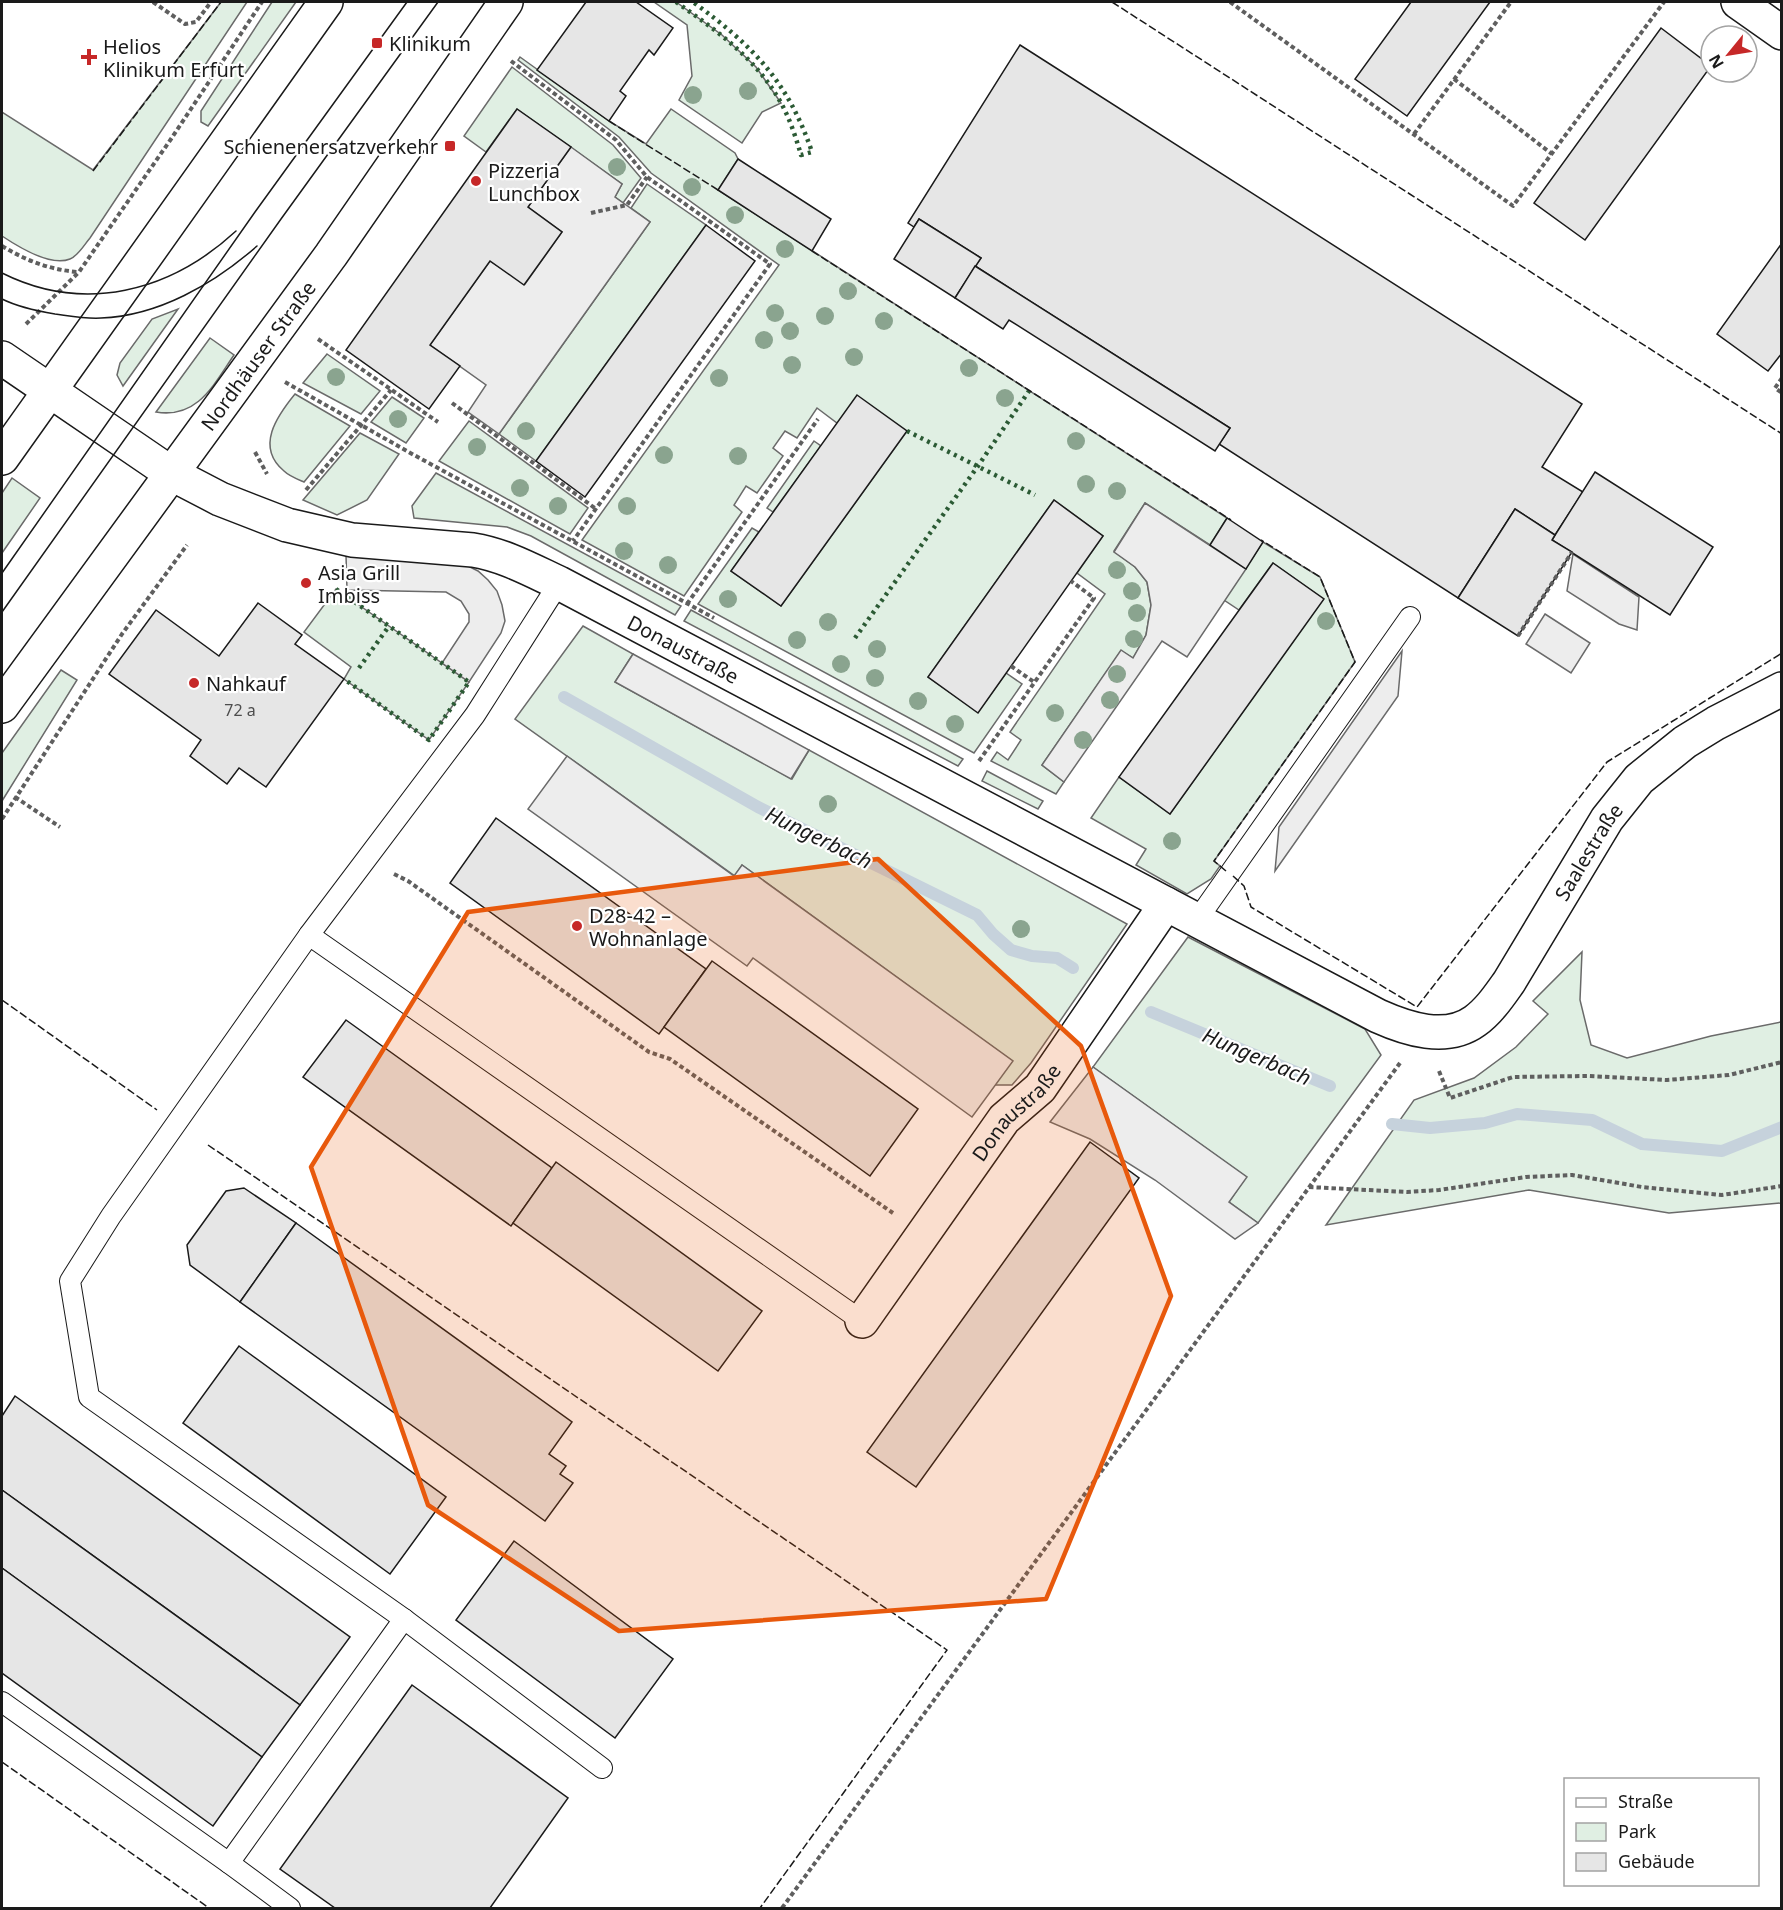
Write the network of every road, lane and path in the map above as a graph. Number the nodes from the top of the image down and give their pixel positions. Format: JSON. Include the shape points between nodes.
{"nodes":[{"id":1,"x":153,"y":2,"type":"edge"},
{"id":2,"x":211,"y":2,"type":"edge"},
{"id":3,"x":262,"y":2,"type":"edge"},
{"id":4,"x":326,"y":2,"type":"edge"},
{"id":5,"x":506,"y":2,"type":"edge"},
{"id":6,"x":1230,"y":2,"type":"edge"},
{"id":7,"x":1511,"y":2,"type":"edge"},
{"id":8,"x":1664,"y":2,"type":"edge"},
{"id":9,"x":1738,"y":2,"type":"edge"},
{"id":10,"x":1782,"y":33,"type":"edge"},
{"id":11,"x":501,"y":54,"type":"dead end"},
{"id":12,"x":1454,"y":79,"type":"junction"},
{"id":13,"x":1414,"y":134,"type":"junction"},
{"id":14,"x":1552,"y":154,"type":"junction"},
{"id":15,"x":647,"y":177,"type":"junction"},
{"id":16,"x":591,"y":213,"type":"dead end"},
{"id":17,"x":2,"y":246,"type":"edge"},
{"id":18,"x":79,"y":272,"type":"junction"},
{"id":19,"x":26,"y":324,"type":"dead end"},
{"id":20,"x":311,"y":334,"type":"dead end"},
{"id":21,"x":2,"y":358,"type":"edge"},
{"id":22,"x":1782,"y":378,"type":"edge"},
{"id":23,"x":281,"y":380,"type":"dead end"},
{"id":24,"x":50,"y":390,"type":"junction"},
{"id":25,"x":391,"y":390,"type":"junction"},
{"id":26,"x":1782,"y":393,"type":"edge"},
{"id":27,"x":452,"y":404,"type":"dead end"},
{"id":28,"x":818,"y":419,"type":"dead end"},
{"id":29,"x":438,"y":422,"type":"dead end"},
{"id":30,"x":360,"y":425,"type":"junction"},
{"id":31,"x":255,"y":452,"type":"dead end"},
{"id":32,"x":2,"y":458,"type":"edge"},
{"id":33,"x":172,"y":474,"type":"junction"},
{"id":34,"x":272,"y":481,"type":"dead end"},
{"id":35,"x":303,"y":493,"type":"dead end"},
{"id":36,"x":596,"y":509,"type":"junction"},
{"id":37,"x":573,"y":541,"type":"junction"},
{"id":38,"x":187,"y":545,"type":"dead end"},
{"id":39,"x":1572,"y":552,"type":"dead end"},
{"id":40,"x":1071,"y":581,"type":"dead end"},
{"id":41,"x":559,"y":583,"type":"junction"},
{"id":42,"x":687,"y":603,"type":"junction"},
{"id":43,"x":1410,"y":617,"type":"dead end"},
{"id":44,"x":719,"y":620,"type":"dead end"},
{"id":45,"x":1518,"y":636,"type":"dead end"},
{"id":46,"x":1011,"y":666,"type":"dead end"},
{"id":47,"x":1034,"y":682,"type":"junction"},
{"id":48,"x":1782,"y":689,"type":"edge"},
{"id":49,"x":2,"y":705,"type":"edge"},
{"id":50,"x":968,"y":756,"type":"dead end"},
{"id":51,"x":979,"y":762,"type":"junction"},
{"id":52,"x":988,"y":767,"type":"dead end"},
{"id":53,"x":15,"y":797,"type":"junction"},
{"id":54,"x":2,"y":819,"type":"edge"},
{"id":55,"x":60,"y":827,"type":"dead end"},
{"id":56,"x":366,"y":860,"type":"junction"},
{"id":57,"x":1166,"y":904,"type":"junction"},
{"id":58,"x":1197,"y":920,"type":"junction"},
{"id":59,"x":309,"y":935,"type":"junction"},
{"id":60,"x":1423,"y":1031,"type":"junction"},
{"id":61,"x":1782,"y":1062,"type":"edge"},
{"id":62,"x":1782,"y":1186,"type":"edge"},
{"id":63,"x":1309,"y":1187,"type":"junction"},
{"id":64,"x":923,"y":1234,"type":"junction"},
{"id":65,"x":862,"y":1321,"type":"joint"},
{"id":66,"x":404,"y":1619,"type":"junction"},
{"id":67,"x":2,"y":1702,"type":"edge"},
{"id":68,"x":603,"y":1768,"type":"dead end"},
{"id":69,"x":230,"y":1863,"type":"junction"},
{"id":70,"x":290,"y":1908,"type":"edge"},
{"id":71,"x":782,"y":1908,"type":"edge"}],
"edges":[{"from":1,"to":2,"type":"path","via":[[185,24],[196,22]]},
{"from":3,"to":18,"type":"path"},
{"from":4,"to":24,"type":"street"},
{"from":5,"to":33,"type":"street","name":"Nordhäuser Straße","via":[[331,255]]},
{"from":6,"to":13,"type":"path"},
{"from":7,"to":12,"type":"path"},
{"from":8,"to":14,"type":"path"},
{"from":9,"to":10,"type":"street"},
{"from":11,"to":15,"type":"path","via":[[616,140]]},
{"from":12,"to":13,"type":"path"},
{"from":12,"to":14,"type":"path"},
{"from":13,"to":14,"type":"path","via":[[1513,206]]},
{"from":15,"to":16,"type":"path","via":[[627,205]]},
{"from":15,"to":36,"type":"path","via":[[770,264]]},
{"from":17,"to":18,"type":"path","via":[[58,270]]},
{"from":18,"to":19,"type":"path"},
{"from":20,"to":25,"type":"path"},
{"from":21,"to":24,"type":"street","name":"Donaustraße"},
{"from":22,"to":26,"type":"path","via":[[1774,388]]},
{"from":23,"to":30,"type":"path"},
{"from":24,"to":32,"type":"street"},
{"from":24,"to":33,"type":"street","name":"Donaustraße"},
{"from":25,"to":29,"type":"path"},
{"from":25,"to":30,"type":"path"},
{"from":27,"to":36,"type":"path"},
{"from":28,"to":42,"type":"path"},
{"from":30,"to":35,"type":"path"},
{"from":30,"to":37,"type":"path"},
{"from":31,"to":34,"type":"path"},
{"from":33,"to":41,"type":"street","name":"Donaustraße","via":[[220,499],[287,525],[352,540],[492,553]]},
{"from":33,"to":49,"type":"street","name":"Nordhäuser Straße"},
{"from":36,"to":37,"type":"path"},
{"from":37,"to":42,"type":"path"},
{"from":38,"to":53,"type":"path","via":[[122,634]]},
{"from":39,"to":45,"type":"path"},
{"from":40,"to":47,"type":"path","via":[[1094,598]]},
{"from":41,"to":56,"type":"lane","via":[[475,715]]},
{"from":41,"to":57,"type":"street","name":"Donaustraße"},
{"from":42,"to":44,"type":"path"},
{"from":43,"to":58,"type":"lane"},
{"from":46,"to":47,"type":"path"},
{"from":47,"to":51,"type":"path"},
{"from":48,"to":60,"type":"street","name":"Saalestraße","via":[[1685,742],[1640,779],[1607,819],[1492,1006],[1459,1029]]},
{"from":50,"to":51,"type":"path"},
{"from":51,"to":52,"type":"path"},
{"from":53,"to":54,"type":"path"},
{"from":53,"to":55,"type":"path"},
{"from":56,"to":59,"type":"lane"},
{"from":56,"to":64,"type":"path","via":[[408,881],[649,1052],[670,1059]]},
{"from":57,"to":58,"type":"street","name":"Donaustraße"},
{"from":57,"to":64,"type":"street","name":"Donaustraße","via":[[1040,1088],[1004,1119]]},
{"from":58,"to":60,"type":"street","name":"Donaustraße","via":[[1378,1016]]},
{"from":59,"to":65,"type":"lane"},
{"from":59,"to":66,"type":"lane","via":[[118,1206],[70,1281],[89,1397]]},
{"from":60,"to":61,"type":"path","via":[[1450,1098],[1513,1077],[1667,1080],[1729,1075]]},
{"from":60,"to":63,"type":"path"},
{"from":62,"to":63,"type":"path","via":[[1722,1195],[1572,1175],[1407,1192]]},
{"from":63,"to":71,"type":"path"},
{"from":64,"to":65,"type":"street","name":"Donaustraße"},
{"from":66,"to":68,"type":"lane"},
{"from":66,"to":69,"type":"lane"},
{"from":67,"to":69,"type":"lane"},
{"from":69,"to":70,"type":"lane"}]}
